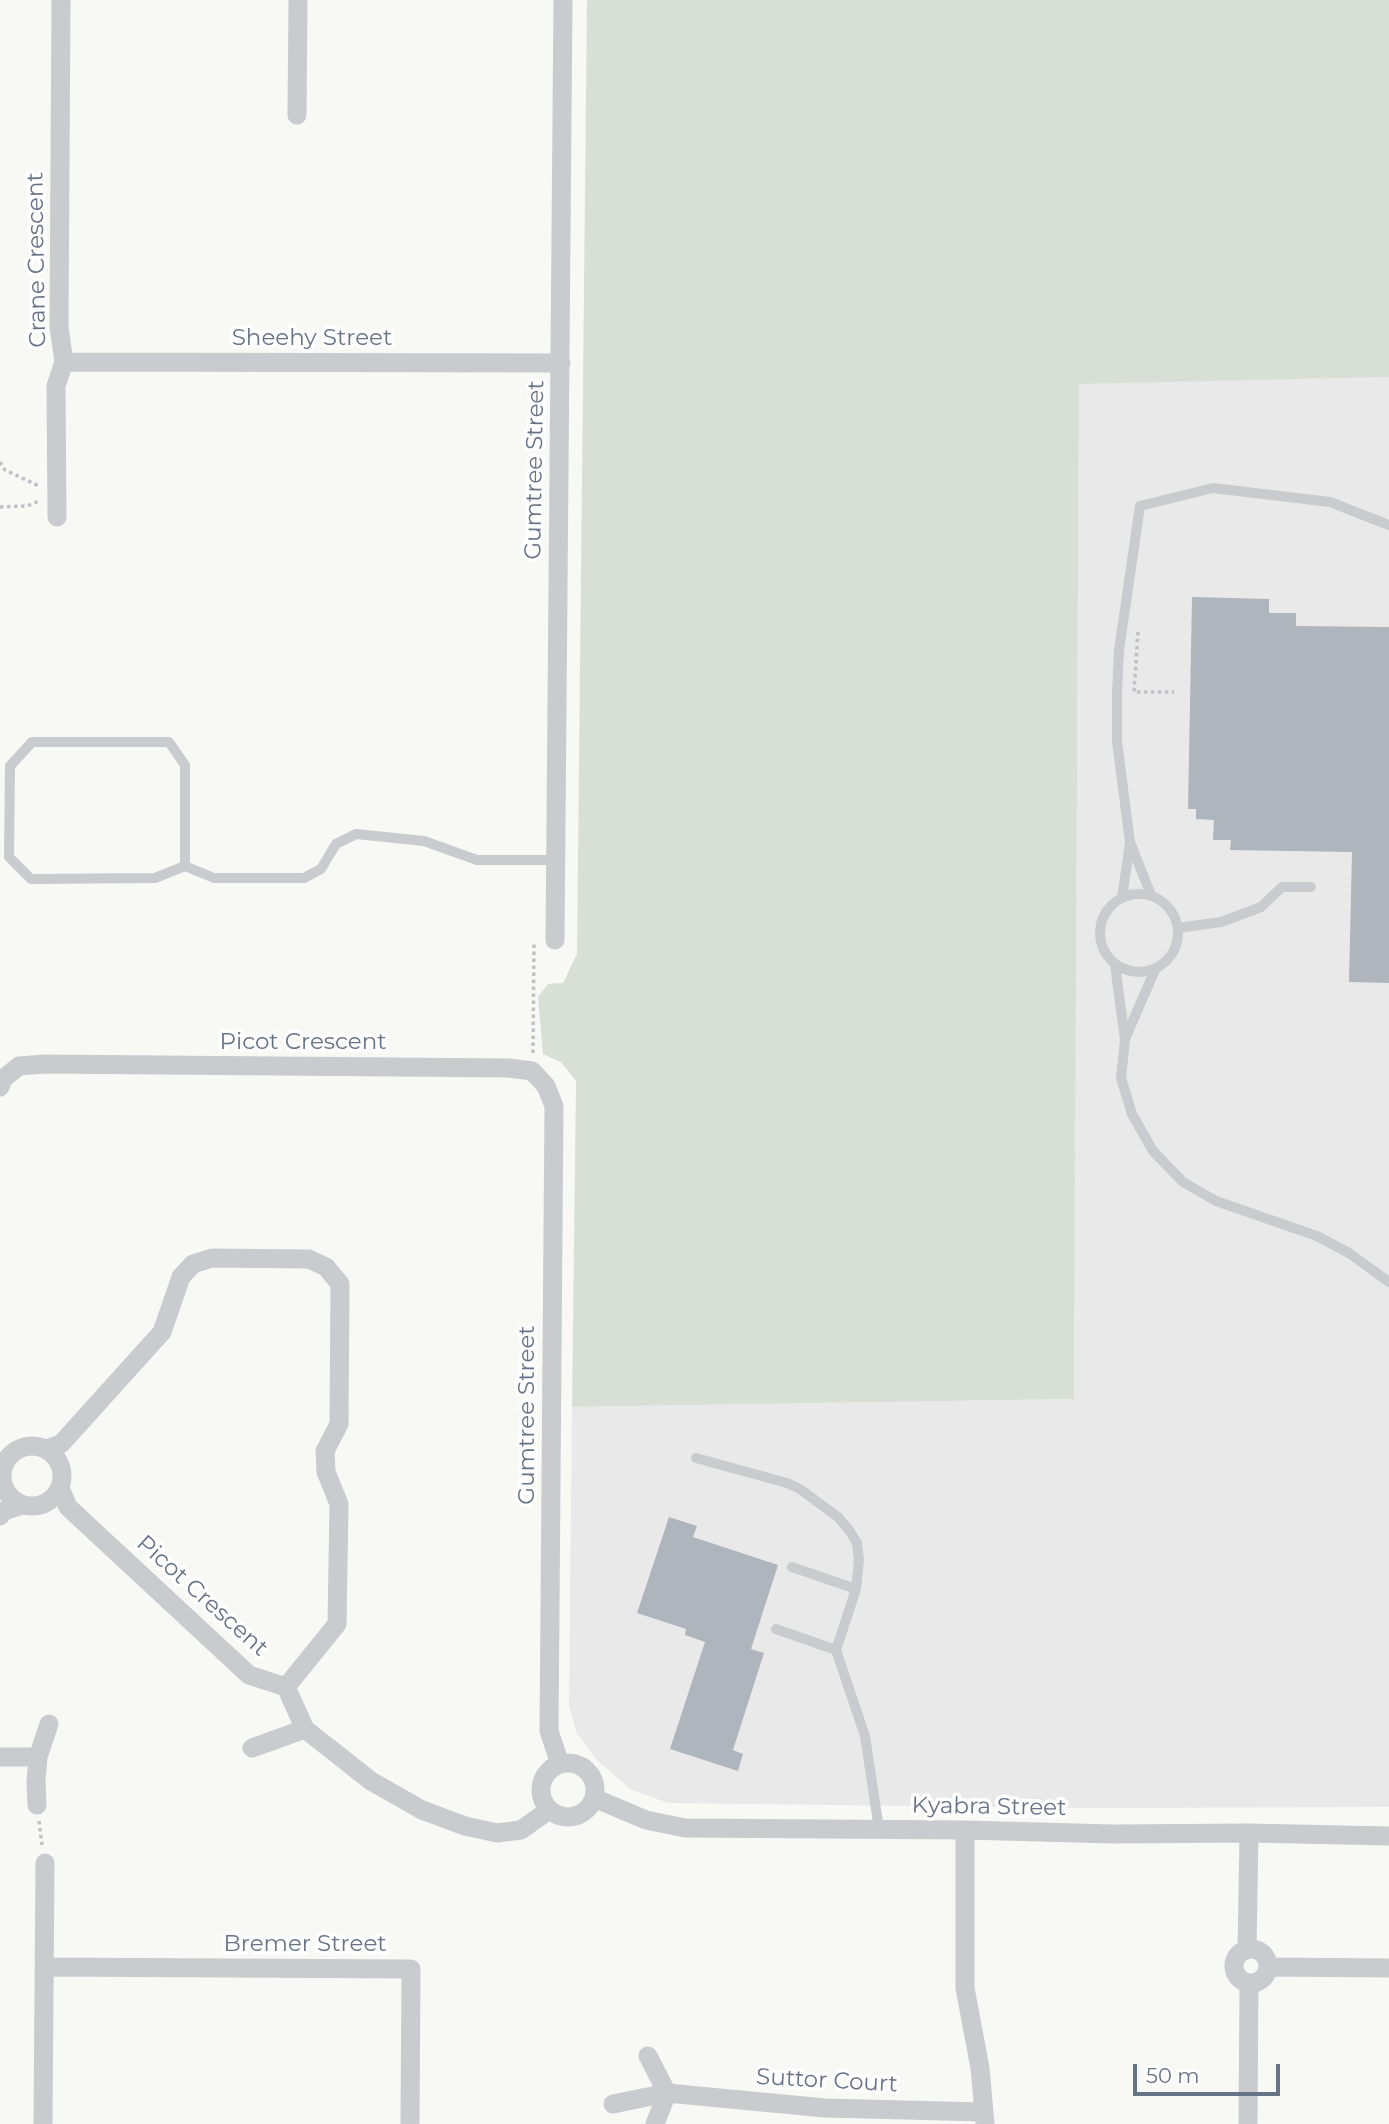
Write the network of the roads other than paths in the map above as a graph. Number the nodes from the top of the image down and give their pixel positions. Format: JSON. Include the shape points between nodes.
{"nodes":[{"id":1,"x":61,"y":0,"type":"edge"},
{"id":2,"x":298,"y":0,"type":"edge"},
{"id":3,"x":563,"y":0,"type":"edge"},
{"id":4,"x":298,"y":115,"type":"dead end"},
{"id":5,"x":64,"y":362,"type":"junction"},
{"id":6,"x":561,"y":363,"type":"junction"},
{"id":7,"x":57,"y":517,"type":"dead end"},
{"id":8,"x":1389,"y":525,"type":"edge"},
{"id":9,"x":1130,"y":842,"type":"junction"},
{"id":10,"x":556,"y":860,"type":"junction"},
{"id":11,"x":185,"y":866,"type":"junction"},
{"id":12,"x":1311,"y":887,"type":"dead end"},
{"id":13,"x":1151,"y":895,"type":"junction"},
{"id":14,"x":1122,"y":898,"type":"junction"},
{"id":15,"x":1178,"y":928,"type":"junction"},
{"id":16,"x":555,"y":940,"type":"dead end"},
{"id":17,"x":1115,"y":965,"type":"junction"},
{"id":18,"x":1155,"y":970,"type":"junction"},
{"id":19,"x":1125,"y":1040,"type":"junction"},
{"id":20,"x":531,"y":1071,"type":"joint"},
{"id":21,"x":0,"y":1087,"type":"edge"},
{"id":22,"x":1389,"y":1282,"type":"edge"},
{"id":23,"x":7,"y":1448,"type":"edge"},
{"id":24,"x":56,"y":1452,"type":"junction"},
{"id":25,"x":696,"y":1458,"type":"dead end"},
{"id":26,"x":54,"y":1495,"type":"junction"},
{"id":27,"x":8,"y":1506,"type":"edge"},
{"id":28,"x":792,"y":1567,"type":"dead end"},
{"id":29,"x":856,"y":1589,"type":"junction"},
{"id":30,"x":776,"y":1629,"type":"dead end"},
{"id":31,"x":836,"y":1650,"type":"junction"},
{"id":32,"x":286,"y":1687,"type":"junction"},
{"id":33,"x":49,"y":1724,"type":"dead end"},
{"id":34,"x":305,"y":1729,"type":"junction"},
{"id":35,"x":252,"y":1748,"type":"dead end"},
{"id":36,"x":0,"y":1756,"type":"edge"},
{"id":37,"x":38,"y":1757,"type":"junction"},
{"id":38,"x":560,"y":1764,"type":"junction"},
{"id":39,"x":594,"y":1798,"type":"junction"},
{"id":40,"x":37,"y":1805,"type":"road end"},
{"id":41,"x":549,"y":1810,"type":"junction"},
{"id":42,"x":880,"y":1829,"type":"junction"},
{"id":43,"x":965,"y":1830,"type":"junction"},
{"id":44,"x":1250,"y":1833,"type":"junction"},
{"id":45,"x":1389,"y":1836,"type":"edge"},
{"id":46,"x":45,"y":1863,"type":"road end"},
{"id":47,"x":1247,"y":1950,"type":"junction"},
{"id":48,"x":44,"y":1967,"type":"junction"},
{"id":49,"x":1268,"y":1967,"type":"junction"},
{"id":50,"x":1389,"y":1968,"type":"edge"},
{"id":51,"x":1249,"y":1983,"type":"junction"},
{"id":52,"x":648,"y":2056,"type":"dead end"},
{"id":53,"x":667,"y":2093,"type":"junction"},
{"id":54,"x":613,"y":2104,"type":"dead end"},
{"id":55,"x":985,"y":2118,"type":"edge"},
{"id":56,"x":43,"y":2124,"type":"edge"},
{"id":57,"x":410,"y":2124,"type":"edge"},
{"id":58,"x":655,"y":2124,"type":"edge"},
{"id":59,"x":1248,"y":2124,"type":"edge"}],
"edges":[{"from":1,"to":5,"type":"street","name":"Crane Crescent","via":[[59,327]]},
{"from":2,"to":4,"type":"street"},
{"from":3,"to":6,"type":"street","name":"Gumtree Street"},
{"from":5,"to":6,"type":"street","name":"Sheehy Street"},
{"from":5,"to":7,"type":"street","name":"Crane Crescent","via":[[56,386]]},
{"from":6,"to":10,"type":"street","name":"Gumtree Street"},
{"from":8,"to":9,"type":"lane","via":[[1329,502],[1213,488],[1140,506],[1117,693],[1117,742]]},
{"from":9,"to":13,"type":"lane"},
{"from":9,"to":14,"type":"lane"},
{"from":10,"to":11,"type":"lane","via":[[477,860],[424,841],[356,834],[336,844],[321,869],[304,878],[214,878]]},
{"from":10,"to":16,"type":"street","name":"Gumtree Street"},
{"from":11,"to":11,"type":"lane","via":[[155,878],[31,879],[9,858],[10,766],[32,742],[169,742],[185,765]]},
{"from":12,"to":15,"type":"lane","via":[[1282,887],[1261,907],[1221,922]]},
{"from":13,"to":14,"type":"lane"},
{"from":13,"to":15,"type":"lane","via":[[1169,907]]},
{"from":14,"to":17,"type":"lane","via":[[1110,906],[1100,926],[1102,947]]},
{"from":15,"to":18,"type":"lane","via":[[1174,953]]},
{"from":17,"to":18,"type":"lane","via":[[1131,972]]},
{"from":17,"to":19,"type":"lane"},
{"from":18,"to":19,"type":"lane"},
{"from":19,"to":22,"type":"lane","via":[[1121,1078],[1132,1114],[1153,1151],[1183,1182],[1216,1202],[1317,1236]]},
{"from":20,"to":21,"type":"street","name":"Picot Crescent","via":[[45,1064],[19,1066],[2,1079]]},
{"from":20,"to":38,"type":"street","name":"Gumtree Street","via":[[546,1086],[554,1106],[549,1731]]},
{"from":23,"to":24,"type":"street","via":[[38,1446]]},
{"from":23,"to":27,"type":"street","via":[[2,1477]]},
{"from":24,"to":26,"type":"street","via":[[63,1480]]},
{"from":24,"to":32,"type":"street","via":[[162,1332],[181,1277],[193,1264],[212,1258],[309,1259],[326,1267],[340,1284],[339,1424],[325,1451],[326,1472],[340,1504],[337,1624]]},
{"from":25,"to":29,"type":"lane","via":[[787,1483],[838,1517],[856,1543]]},
{"from":26,"to":27,"type":"street","via":[[40,1506]]},
{"from":26,"to":32,"type":"street","name":"Picot Crescent","via":[[249,1675]]},
{"from":28,"to":29,"type":"lane"},
{"from":29,"to":31,"type":"lane"},
{"from":30,"to":31,"type":"lane"},
{"from":31,"to":42,"type":"lane","via":[[865,1736]]},
{"from":32,"to":34,"type":"street"},
{"from":33,"to":37,"type":"street"},
{"from":34,"to":35,"type":"street"},
{"from":34,"to":41,"type":"street","via":[[371,1781],[422,1810],[465,1826],[497,1833],[521,1830]]},
{"from":36,"to":37,"type":"street"},
{"from":37,"to":40,"type":"street"},
{"from":38,"to":39,"type":"street","via":[[572,1763],[586,1771],[592,1777]]},
{"from":38,"to":41,"type":"street","via":[[541,1787]]},
{"from":39,"to":41,"type":"street","via":[[573,1817]]},
{"from":39,"to":42,"type":"street","name":"Kyabra Street","via":[[646,1820],[685,1828]]},
{"from":42,"to":43,"type":"street","name":"Kyabra Street"},
{"from":43,"to":44,"type":"street","name":"Kyabra Street"},
{"from":43,"to":55,"type":"street","via":[[965,1989]]},
{"from":44,"to":45,"type":"street","name":"Kyabra Street"},
{"from":44,"to":47,"type":"street"},
{"from":46,"to":48,"type":"street"},
{"from":47,"to":49,"type":"street","via":[[1262,1954]]},
{"from":47,"to":51,"type":"street","via":[[1234,1967],[1240,1979]]},
{"from":48,"to":56,"type":"street"},
{"from":48,"to":57,"type":"street","name":"Bremer Street","via":[[411,1969]]},
{"from":49,"to":50,"type":"street"},
{"from":49,"to":51,"type":"street","via":[[1264,1978]]},
{"from":51,"to":59,"type":"street"},
{"from":52,"to":53,"type":"street"},
{"from":53,"to":54,"type":"street","name":"Suttor Court"},
{"from":53,"to":55,"type":"street","name":"Suttor Court"},
{"from":53,"to":58,"type":"street"}]}
